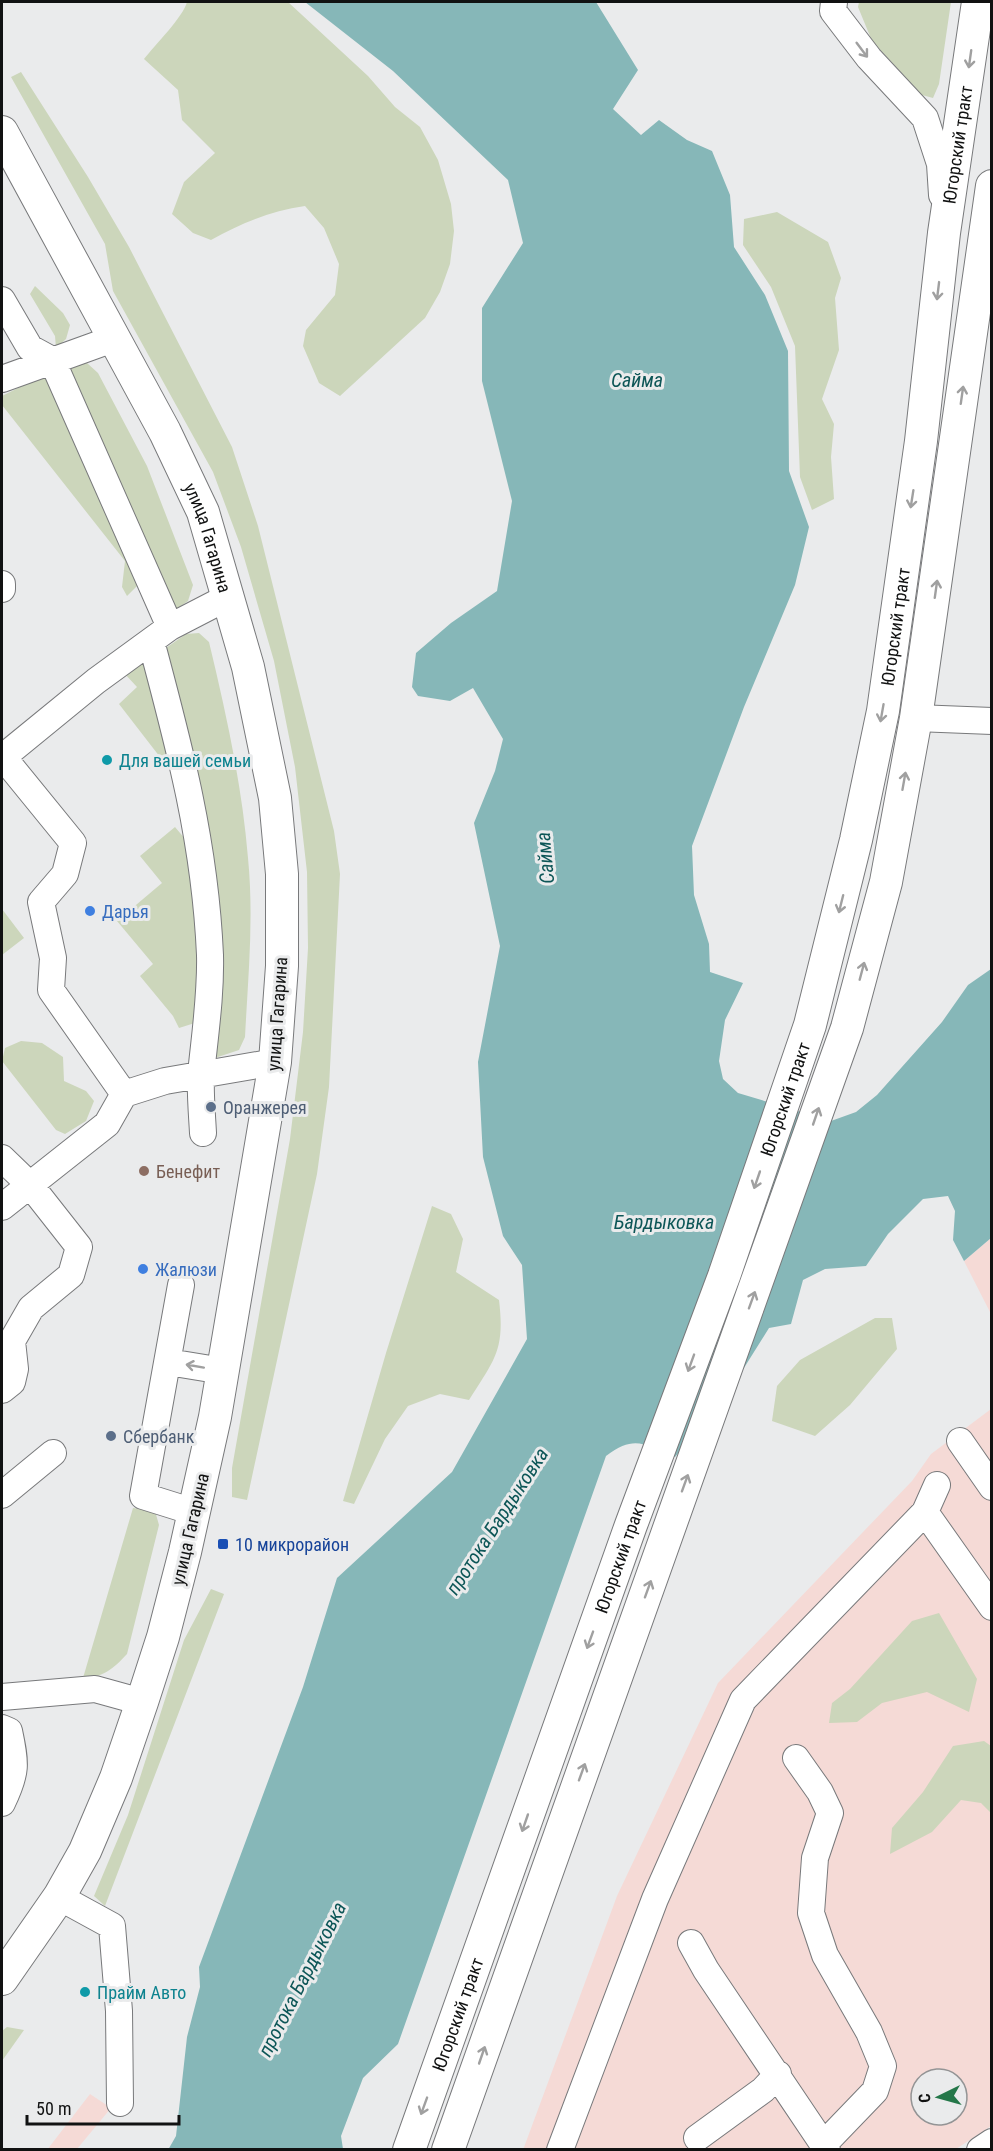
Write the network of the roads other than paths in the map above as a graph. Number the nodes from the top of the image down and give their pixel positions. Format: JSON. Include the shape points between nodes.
{"nodes":[{"id":1,"x":834,"y":2,"type":"edge"},
{"id":2,"x":978,"y":2,"type":"edge"},
{"id":3,"x":2,"y":132,"type":"edge"},
{"id":4,"x":992,"y":186,"type":"edge"},
{"id":5,"x":944,"y":233,"type":"junction"},
{"id":6,"x":2,"y":300,"type":"edge"},
{"id":7,"x":113,"y":339,"type":"junction"},
{"id":8,"x":52,"y":360,"type":"junction"},
{"id":9,"x":2,"y":379,"type":"edge"},
{"id":10,"x":230,"y":596,"type":"junction"},
{"id":11,"x":160,"y":634,"type":"junction"},
{"id":12,"x":916,"y":717,"type":"junction"},
{"id":13,"x":992,"y":721,"type":"edge"},
{"id":14,"x":275,"y":1062,"type":"junction"},
{"id":15,"x":201,"y":1075,"type":"junction"},
{"id":16,"x":124,"y":1094,"type":"junction"},
{"id":17,"x":202,"y":1133,"type":"dead end"},
{"id":18,"x":2,"y":1158,"type":"edge"},
{"id":19,"x":31,"y":1186,"type":"junction"},
{"id":20,"x":2,"y":1207,"type":"edge"},
{"id":21,"x":181,"y":1285,"type":"dead end"},
{"id":22,"x":168,"y":1362,"type":"junction"},
{"id":23,"x":223,"y":1371,"type":"junction"},
{"id":24,"x":2,"y":1390,"type":"edge"},
{"id":25,"x":960,"y":1441,"type":"dead end"},
{"id":26,"x":53,"y":1453,"type":"dead end"},
{"id":27,"x":937,"y":1485,"type":"dead end"},
{"id":28,"x":992,"y":1487,"type":"edge"},
{"id":29,"x":2,"y":1495,"type":"edge"},
{"id":30,"x":194,"y":1512,"type":"junction"},
{"id":31,"x":925,"y":1512,"type":"junction"},
{"id":32,"x":992,"y":1607,"type":"edge"},
{"id":33,"x":2,"y":1681,"type":"edge"},
{"id":34,"x":2,"y":1697,"type":"edge"},
{"id":35,"x":28,"y":1697,"type":"junction"},
{"id":36,"x":142,"y":1701,"type":"junction"},
{"id":37,"x":2,"y":1728,"type":"edge"},
{"id":38,"x":796,"y":1758,"type":"dead end"},
{"id":39,"x":2,"y":1803,"type":"edge"},
{"id":40,"x":59,"y":1897,"type":"junction"},
{"id":41,"x":691,"y":1943,"type":"dead end"},
{"id":42,"x":2,"y":1979,"type":"edge"},
{"id":43,"x":777,"y":2074,"type":"junction"},
{"id":44,"x":120,"y":2103,"type":"dead end"},
{"id":45,"x":697,"y":2138,"type":"dead end"},
{"id":46,"x":992,"y":2142,"type":"edge"},
{"id":47,"x":826,"y":2146,"type":"edge"},
{"id":48,"x":409,"y":2150,"type":"edge"},
{"id":49,"x":448,"y":2150,"type":"edge"},
{"id":50,"x":560,"y":2150,"type":"edge"},
{"id":51,"x":980,"y":2150,"type":"edge"}],
"edges":[{"from":1,"to":5,"type":"lane","one_way":true,"via":[[833,11],[869,58],[925,118],[940,164]]},
{"from":2,"to":5,"type":"main road","name":"Югорский тракт","one_way":true},
{"from":3,"to":7,"type":"main road","name":"улица Гагарина"},
{"from":12,"to":4,"type":"main road","name":"Югорский тракт","one_way":true},
{"from":5,"to":48,"type":"main road","name":"Югорский тракт","one_way":true,"via":[[921,441],[883,711],[810,1025],[724,1276],[631,1525]]},
{"from":6,"to":8,"type":"lane","via":[[30,348]]},
{"from":7,"to":8,"type":"lane"},
{"from":7,"to":10,"type":"main road","name":"улица Гагарина","via":[[165,432],[203,512]]},
{"from":8,"to":9,"type":"lane"},
{"from":8,"to":11,"type":"lane"},
{"from":10,"to":11,"type":"lane"},
{"from":10,"to":14,"type":"main road","name":"улица Гагарина","via":[[262,732],[278,831],[282,966]]},
{"from":11,"to":15,"type":"lane","via":[[200,838],[210,958],[208,1024]]},
{"from":11,"to":16,"type":"lane","via":[[3,757],[73,843],[65,874],[41,902],[53,957],[51,990]]},
{"from":12,"to":13,"type":"lane"},
{"from":49,"to":12,"type":"main road","name":"Югорский тракт","one_way":true,"via":[[847,1028],[886,882]]},
{"from":14,"to":15,"type":"lane"},
{"from":14,"to":23,"type":"main road","name":"улица Гагарина"},
{"from":15,"to":16,"type":"lane"},
{"from":15,"to":17,"type":"lane"},
{"from":16,"to":19,"type":"lane","via":[[107,1124]]},
{"from":18,"to":19,"type":"lane"},
{"from":19,"to":20,"type":"lane"},
{"from":19,"to":24,"type":"lane","via":[[79,1247],[71,1275],[31,1308],[12,1341],[15,1369],[12,1382]]},
{"from":21,"to":22,"type":"lane"},
{"from":23,"to":22,"type":"lane","one_way":true},
{"from":22,"to":30,"type":"lane","via":[[143,1496]]},
{"from":23,"to":30,"type":"main road","name":"улица Гагарина"},
{"from":25,"to":28,"type":"lane"},
{"from":26,"to":29,"type":"lane"},
{"from":27,"to":31,"type":"lane"},
{"from":30,"to":36,"type":"main road","name":"улица Гагарина","via":[[164,1637]]},
{"from":31,"to":32,"type":"lane"},
{"from":31,"to":50,"type":"lane","via":[[743,1700],[655,1899]]},
{"from":33,"to":35,"type":"lane"},
{"from":34,"to":35,"type":"lane"},
{"from":35,"to":36,"type":"lane","via":[[95,1689]]},
{"from":36,"to":40,"type":"main road","name":"улица Гагарина","via":[[85,1851]]},
{"from":37,"to":39,"type":"lane","via":[[9,1731],[14,1754],[14,1778]]},
{"from":38,"to":47,"type":"lane","via":[[830,1813],[815,1858],[812,1913],[825,1955],[883,2066],[875,2091]]},
{"from":40,"to":42,"type":"main road","name":"улица Гагарина"},
{"from":40,"to":44,"type":"lane","via":[[112,1926],[119,2011]]},
{"from":41,"to":43,"type":"lane"},
{"from":43,"to":45,"type":"lane","via":[[763,2090]]},
{"from":43,"to":47,"type":"lane"},
{"from":46,"to":51,"type":"lane"}]}
